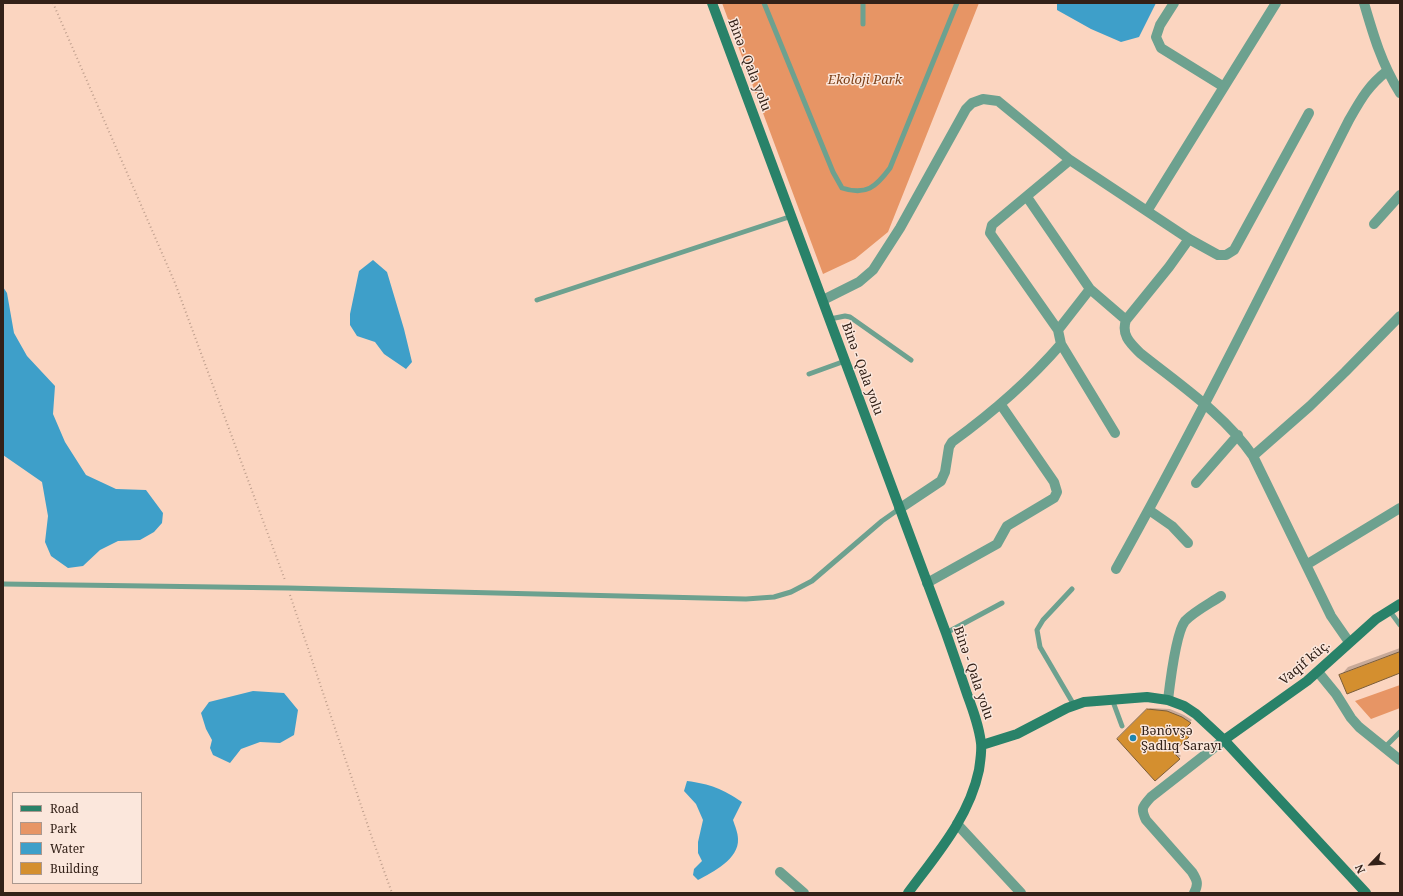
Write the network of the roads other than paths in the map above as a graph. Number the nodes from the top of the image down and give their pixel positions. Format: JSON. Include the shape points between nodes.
{"nodes":[{"id":1,"x":712,"y":3,"type":"edge"},
{"id":2,"x":764,"y":3,"type":"edge"},
{"id":3,"x":863,"y":3,"type":"edge"},
{"id":4,"x":956,"y":3,"type":"edge"},
{"id":5,"x":1174,"y":3,"type":"edge"},
{"id":6,"x":1276,"y":3,"type":"edge"},
{"id":7,"x":1364,"y":3,"type":"edge"},
{"id":8,"x":863,"y":24,"type":"dead end"},
{"id":9,"x":1388,"y":71,"type":"junction"},
{"id":10,"x":1224,"y":87,"type":"junction"},
{"id":11,"x":1400,"y":93,"type":"edge"},
{"id":12,"x":1309,"y":113,"type":"dead end"},
{"id":13,"x":1070,"y":160,"type":"junction"},
{"id":14,"x":1400,"y":195,"type":"edge"},
{"id":15,"x":1027,"y":197,"type":"junction"},
{"id":16,"x":1147,"y":211,"type":"junction"},
{"id":17,"x":792,"y":216,"type":"junction"},
{"id":18,"x":1374,"y":224,"type":"dead end"},
{"id":19,"x":1189,"y":239,"type":"junction"},
{"id":20,"x":1090,"y":289,"type":"junction"},
{"id":21,"x":537,"y":300,"type":"dead end"},
{"id":22,"x":823,"y":300,"type":"junction"},
{"id":23,"x":1400,"y":316,"type":"edge"},
{"id":24,"x":830,"y":319,"type":"junction"},
{"id":25,"x":1126,"y":320,"type":"junction"},
{"id":26,"x":1058,"y":330,"type":"junction"},
{"id":27,"x":1061,"y":344,"type":"junction"},
{"id":28,"x":911,"y":360,"type":"dead end"},
{"id":29,"x":845,"y":361,"type":"junction"},
{"id":30,"x":809,"y":374,"type":"dead end"},
{"id":31,"x":1204,"y":404,"type":"junction"},
{"id":32,"x":1001,"y":405,"type":"junction"},
{"id":33,"x":1116,"y":433,"type":"dead end"},
{"id":34,"x":1238,"y":435,"type":"junction"},
{"id":35,"x":1253,"y":456,"type":"junction"},
{"id":36,"x":1196,"y":483,"type":"dead end"},
{"id":37,"x":1400,"y":508,"type":"edge"},
{"id":38,"x":899,"y":509,"type":"junction"},
{"id":39,"x":1149,"y":510,"type":"junction"},
{"id":40,"x":1188,"y":543,"type":"dead end"},
{"id":41,"x":1306,"y":565,"type":"junction"},
{"id":42,"x":1116,"y":569,"type":"dead end"},
{"id":43,"x":927,"y":583,"type":"junction"},
{"id":44,"x":3,"y":584,"type":"edge"},
{"id":45,"x":1072,"y":589,"type":"dead end"},
{"id":46,"x":1221,"y":596,"type":"dead end"},
{"id":47,"x":1002,"y":602,"type":"dead end"},
{"id":48,"x":1400,"y":604,"type":"edge"},
{"id":49,"x":1389,"y":610,"type":"junction"},
{"id":50,"x":1400,"y":625,"type":"edge"},
{"id":51,"x":946,"y":633,"type":"junction"},
{"id":52,"x":1349,"y":642,"type":"junction"},
{"id":53,"x":1318,"y":672,"type":"junction"},
{"id":54,"x":1112,"y":699,"type":"junction"},
{"id":55,"x":1168,"y":700,"type":"junction"},
{"id":56,"x":1074,"y":705,"type":"junction"},
{"id":57,"x":1122,"y":726,"type":"dead end"},
{"id":58,"x":1400,"y":732,"type":"edge"},
{"id":59,"x":1224,"y":740,"type":"junction"},
{"id":60,"x":982,"y":745,"type":"junction"},
{"id":61,"x":1385,"y":747,"type":"junction"},
{"id":62,"x":1400,"y":760,"type":"edge"},
{"id":63,"x":957,"y":824,"type":"junction"},
{"id":64,"x":780,"y":872,"type":"dead end"},
{"id":65,"x":804,"y":893,"type":"edge"},
{"id":66,"x":908,"y":893,"type":"edge"},
{"id":67,"x":1020,"y":893,"type":"edge"},
{"id":68,"x":1194,"y":893,"type":"edge"},
{"id":69,"x":1366,"y":893,"type":"edge"}],
"edges":[{"from":1,"to":17,"type":"main road","name":"Binə - Qala yolu"},
{"from":2,"to":4,"type":"lane","via":[[833,172],[842,188],[854,192],[870,189],[890,168]]},
{"from":3,"to":8,"type":"lane"},
{"from":5,"to":10,"type":"street","via":[[1160,25],[1156,37],[1161,48]]},
{"from":6,"to":10,"type":"street"},
{"from":7,"to":9,"type":"street","via":[[1376,44]]},
{"from":9,"to":11,"type":"street"},
{"from":9,"to":31,"type":"street","via":[[1367,91],[1349,120]]},
{"from":10,"to":16,"type":"street"},
{"from":12,"to":19,"type":"street","via":[[1234,250],[1226,255],[1218,255]]},
{"from":13,"to":15,"type":"street"},
{"from":13,"to":16,"type":"street"},
{"from":13,"to":22,"type":"street","via":[[998,100],[983,99],[972,103],[966,109],[900,228],[873,270],[859,282]]},
{"from":14,"to":18,"type":"street"},
{"from":15,"to":20,"type":"street"},
{"from":15,"to":26,"type":"street","via":[[992,225],[990,234]]},
{"from":16,"to":19,"type":"street"},
{"from":17,"to":21,"type":"lane"},
{"from":17,"to":22,"type":"main road","name":"Binə - Qala yolu"},
{"from":19,"to":25,"type":"street"},
{"from":20,"to":25,"type":"street"},
{"from":20,"to":26,"type":"street"},
{"from":22,"to":24,"type":"main road","name":"Binə - Qala yolu"},
{"from":23,"to":35,"type":"street","via":[[1320,396]]},
{"from":24,"to":28,"type":"lane","via":[[850,317]]},
{"from":24,"to":29,"type":"main road","name":"Binə - Qala yolu"},
{"from":25,"to":31,"type":"street","via":[[1126,336],[1140,353]]},
{"from":26,"to":27,"type":"street"},
{"from":27,"to":32,"type":"street"},
{"from":27,"to":33,"type":"street"},
{"from":29,"to":30,"type":"lane"},
{"from":29,"to":38,"type":"main road","name":"Binə - Qala yolu"},
{"from":31,"to":34,"type":"street"},
{"from":31,"to":39,"type":"street"},
{"from":32,"to":38,"type":"street","via":[[952,442],[941,481]]},
{"from":32,"to":43,"type":"street","via":[[1054,482],[1057,492],[1054,498],[1007,526],[997,544]]},
{"from":34,"to":35,"type":"street"},
{"from":34,"to":36,"type":"street"},
{"from":35,"to":41,"type":"street"},
{"from":37,"to":41,"type":"street"},
{"from":38,"to":43,"type":"main road","name":"Binə - Qala yolu"},
{"from":38,"to":44,"type":"lane","via":[[812,581],[774,597]]},
{"from":39,"to":40,"type":"street","via":[[1172,526]]},
{"from":39,"to":42,"type":"street"},
{"from":41,"to":52,"type":"street","via":[[1331,616]]},
{"from":43,"to":51,"type":"main road","name":"Binə - Qala yolu"},
{"from":45,"to":56,"type":"lane","via":[[1037,630],[1040,647]]},
{"from":46,"to":55,"type":"street","via":[[1192,615],[1180,630]]},
{"from":47,"to":51,"type":"lane"},
{"from":48,"to":49,"type":"main road","name":"Vaqif küç."},
{"from":49,"to":50,"type":"lane"},
{"from":49,"to":52,"type":"main road","name":"Vaqif küç."},
{"from":51,"to":60,"type":"main road","name":"Binə - Qala yolu","via":[[978,725]]},
{"from":52,"to":53,"type":"main road","name":"Vaqif küç."},
{"from":53,"to":59,"type":"main road","name":"Vaqif küç."},
{"from":53,"to":61,"type":"street","via":[[1359,727]]},
{"from":54,"to":55,"type":"main road","via":[[1147,697]]},
{"from":54,"to":56,"type":"main road"},
{"from":54,"to":57,"type":"lane"},
{"from":55,"to":59,"type":"main road","via":[[1196,714]]},
{"from":56,"to":60,"type":"main road","via":[[1017,734]]},
{"from":58,"to":61,"type":"lane"},
{"from":59,"to":68,"type":"street","via":[[1143,806],[1142,813],[1146,820],[1197,879]]},
{"from":59,"to":69,"type":"main road"},
{"from":60,"to":63,"type":"main road","name":"Binə - Qala yolu","via":[[977,779]]},
{"from":61,"to":62,"type":"street"},
{"from":63,"to":66,"type":"main road","name":"Binə - Qala yolu"},
{"from":63,"to":67,"type":"street"},
{"from":64,"to":65,"type":"street"}]}
